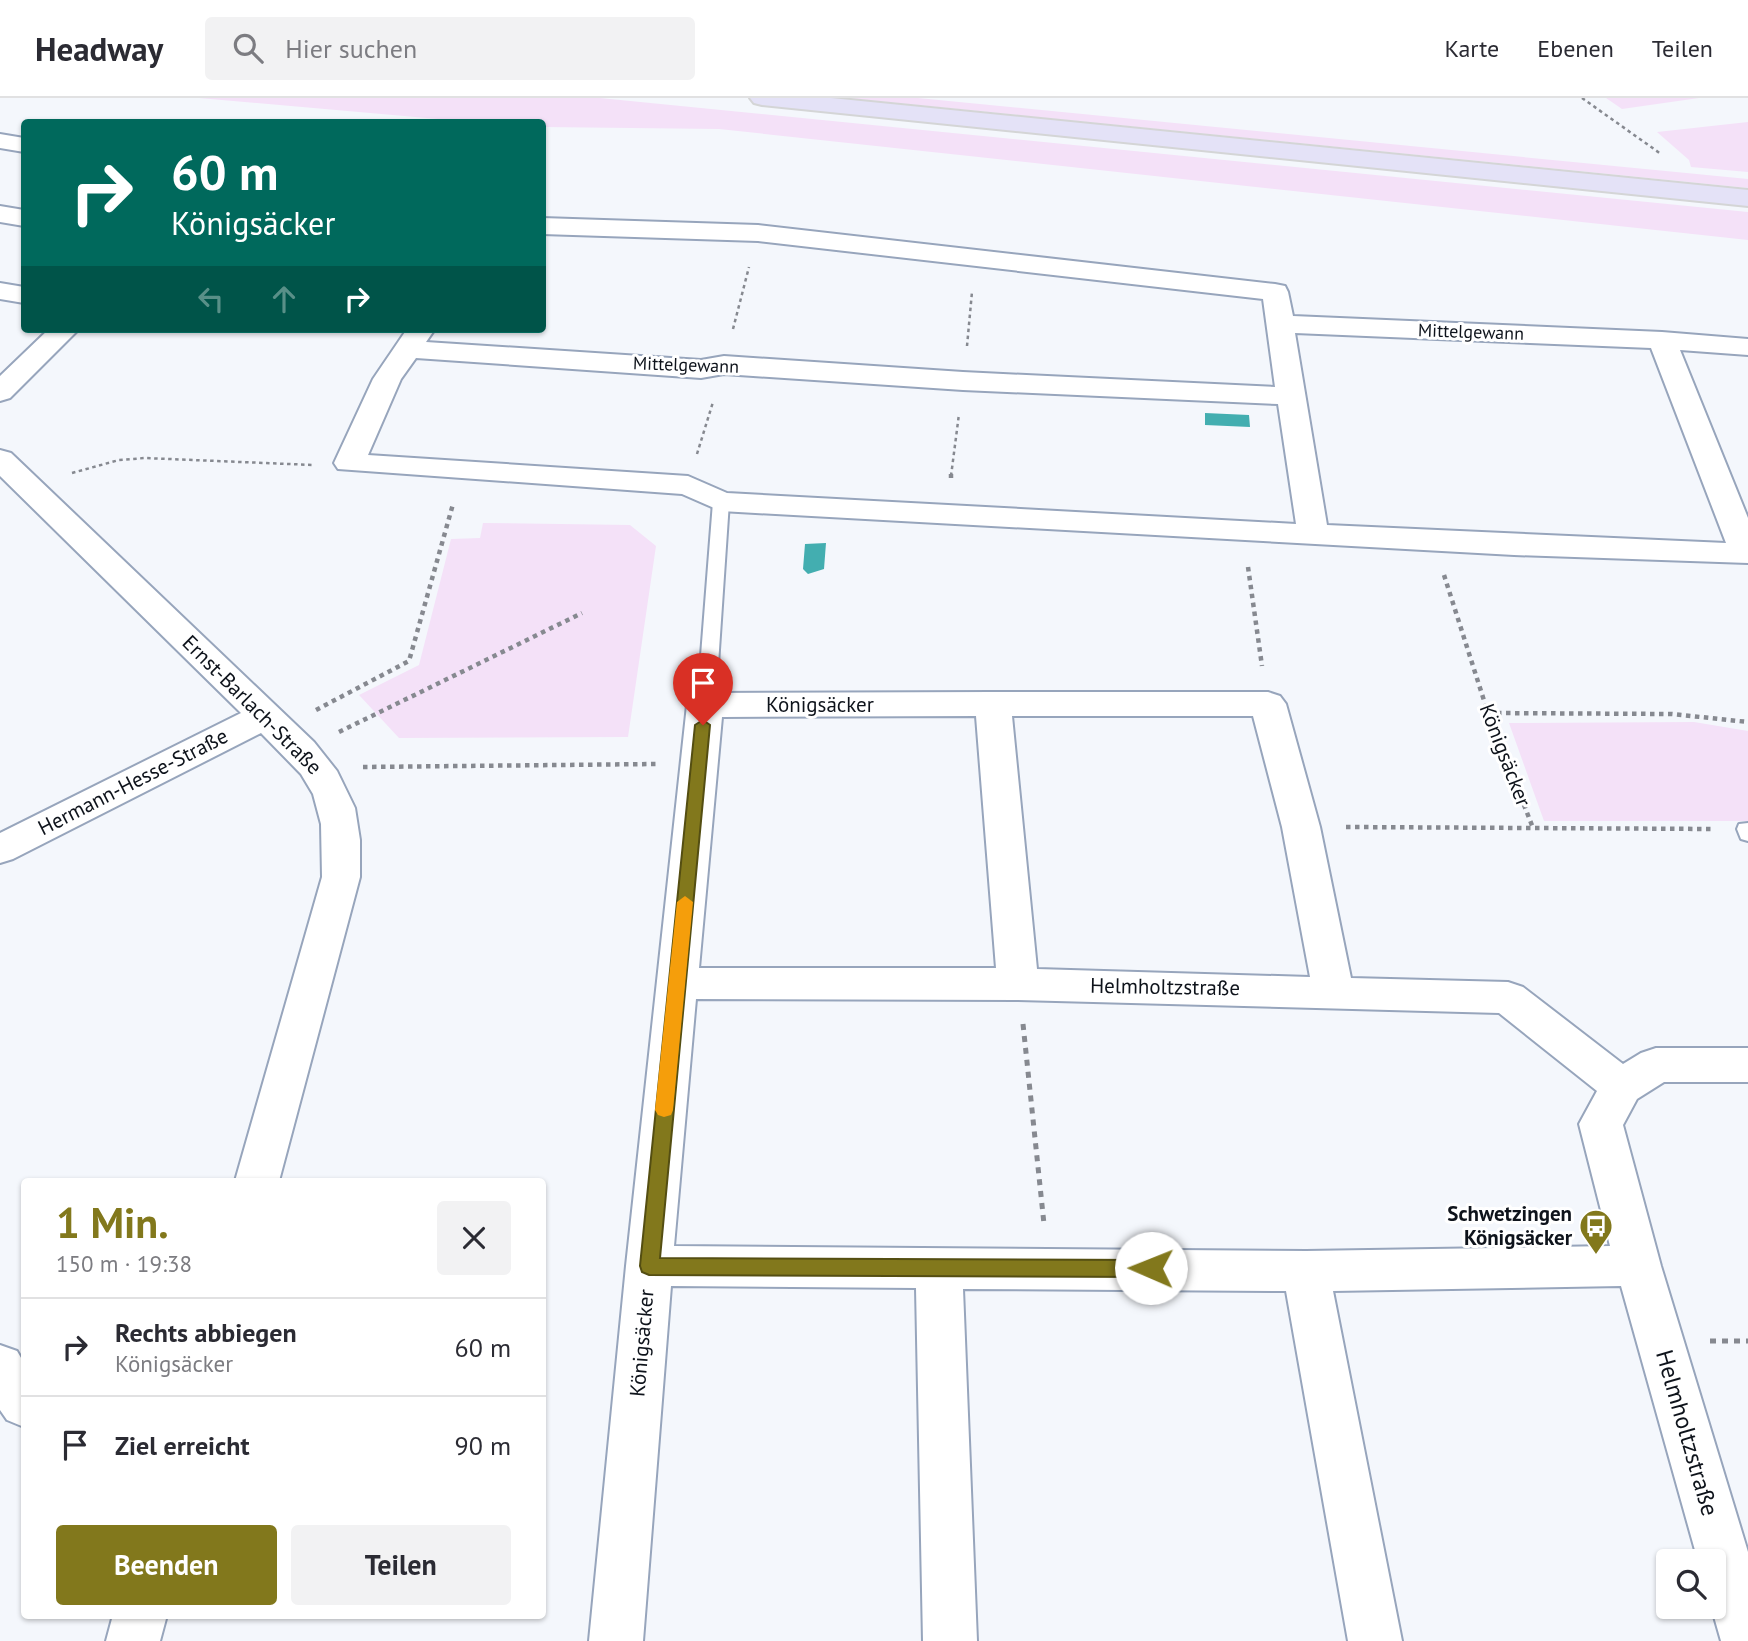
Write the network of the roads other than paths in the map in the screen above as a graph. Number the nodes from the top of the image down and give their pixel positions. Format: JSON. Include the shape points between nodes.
{"nodes":[{"id":1,"x":762,"y":98,"type":"edge"},
{"id":2,"x":0,"y":141,"type":"edge"},
{"id":3,"x":21,"y":144,"type":"edge"},
{"id":4,"x":1748,"y":198,"type":"edge"},
{"id":5,"x":0,"y":214,"type":"edge"},
{"id":6,"x":21,"y":218,"type":"edge"},
{"id":7,"x":546,"y":226,"type":"edge"},
{"id":8,"x":0,"y":291,"type":"edge"},
{"id":9,"x":21,"y":294,"type":"edge"},
{"id":10,"x":1280,"y":324,"type":"junction"},
{"id":11,"x":61,"y":333,"type":"edge"},
{"id":12,"x":415,"y":339,"type":"edge"},
{"id":13,"x":1662,"y":340,"type":"junction"},
{"id":14,"x":1748,"y":347,"type":"edge"},
{"id":15,"x":0,"y":392,"type":"edge"},
{"id":16,"x":1290,"y":396,"type":"junction"},
{"id":17,"x":0,"y":459,"type":"edge"},
{"id":18,"x":16,"y":495,"type":"edge"},
{"id":19,"x":721,"y":502,"type":"junction"},
{"id":20,"x":1313,"y":534,"type":"junction"},
{"id":21,"x":1747,"y":553,"type":"edge"},
{"id":22,"x":707,"y":694,"type":"dead end"},
{"id":23,"x":993,"y":704,"type":"junction"},
{"id":24,"x":272,"y":723,"type":"junction"},
{"id":25,"x":0,"y":849,"type":"edge"},
{"id":26,"x":677,"y":983,"type":"junction"},
{"id":27,"x":1018,"y":984,"type":"junction"},
{"id":28,"x":1333,"y":991,"type":"junction"},
{"id":29,"x":1748,"y":1065,"type":"edge"},
{"id":30,"x":1622,"y":1087,"type":"junction"},
{"id":31,"x":258,"y":1178,"type":"edge"},
{"id":32,"x":649,"y":1266,"type":"junction"},
{"id":33,"x":1639,"y":1266,"type":"junction"},
{"id":34,"x":939,"y":1269,"type":"junction"},
{"id":35,"x":1306,"y":1271,"type":"junction"},
{"id":36,"x":0,"y":1367,"type":"edge"},
{"id":37,"x":21,"y":1399,"type":"edge"},
{"id":38,"x":21,"y":1406,"type":"edge"},
{"id":39,"x":0,"y":1419,"type":"edge"},
{"id":40,"x":138,"y":1619,"type":"edge"},
{"id":41,"x":133,"y":1641,"type":"edge"},
{"id":42,"x":616,"y":1641,"type":"edge"},
{"id":43,"x":950,"y":1641,"type":"edge"},
{"id":44,"x":1375,"y":1641,"type":"edge"},
{"id":45,"x":1748,"y":1641,"type":"edge"}],
"edges":[{"from":1,"to":4,"type":"main road"},
{"from":2,"to":3,"type":"street"},
{"from":5,"to":6,"type":"street"},
{"from":7,"to":10,"type":"street","via":[[758,233],[1275,292]]},
{"from":8,"to":9,"type":"street"},
{"from":10,"to":13,"type":"street","name":"Mittelgewann"},
{"from":10,"to":16,"type":"street"},
{"from":11,"to":15,"type":"street"},
{"from":12,"to":16,"type":"street","name":"Mittelgewann","via":[[701,369],[723,365],[963,382]]},
{"from":12,"to":19,"type":"street","name":"Mittelgewann","via":[[387,379],[349,463],[688,485]]},
{"from":13,"to":14,"type":"street"},
{"from":13,"to":21,"type":"street"},
{"from":16,"to":20,"type":"street"},
{"from":17,"to":18,"type":"street","name":"Ernst-Barlach-Straße"},
{"from":18,"to":24,"type":"street","name":"Ernst-Barlach-Straße"},
{"from":19,"to":20,"type":"street"},
{"from":19,"to":22,"type":"lane"},
{"from":20,"to":21,"type":"street"},
{"from":23,"to":26,"type":"street","name":"Königsäcker","via":[[705,705]]},
{"from":23,"to":27,"type":"street"},
{"from":23,"to":28,"type":"street","name":"Königsäcker","via":[[1268,704],[1301,827]]},
{"from":24,"to":25,"type":"street","name":"Hermann-Hesse-Straße"},
{"from":24,"to":31,"type":"street","name":"Ernst-Barlach-Straße","via":[[319,770],[339,809],[343,839],[341,877]]},
{"from":26,"to":27,"type":"street","name":"Helmholtzstraße"},
{"from":26,"to":32,"type":"street","name":"Königsäcker"},
{"from":27,"to":28,"type":"street","name":"Helmholtzstraße"},
{"from":28,"to":30,"type":"street","name":"Helmholtzstraße","via":[[1508,998]]},
{"from":29,"to":30,"type":"street","name":"Helmholtzstraße","via":[[1656,1065]]},
{"from":30,"to":33,"type":"street","name":"Helmholtzstraße","via":[[1601,1124]]},
{"from":32,"to":34,"type":"street"},
{"from":32,"to":42,"type":"street","name":"Königsäcker"},
{"from":33,"to":35,"type":"street"},
{"from":33,"to":45,"type":"street","name":"Helmholtzstraße"},
{"from":34,"to":35,"type":"street"},
{"from":34,"to":43,"type":"street"},
{"from":35,"to":44,"type":"street"},
{"from":36,"to":37,"type":"street"},
{"from":38,"to":39,"type":"street"},
{"from":40,"to":41,"type":"street"}]}
